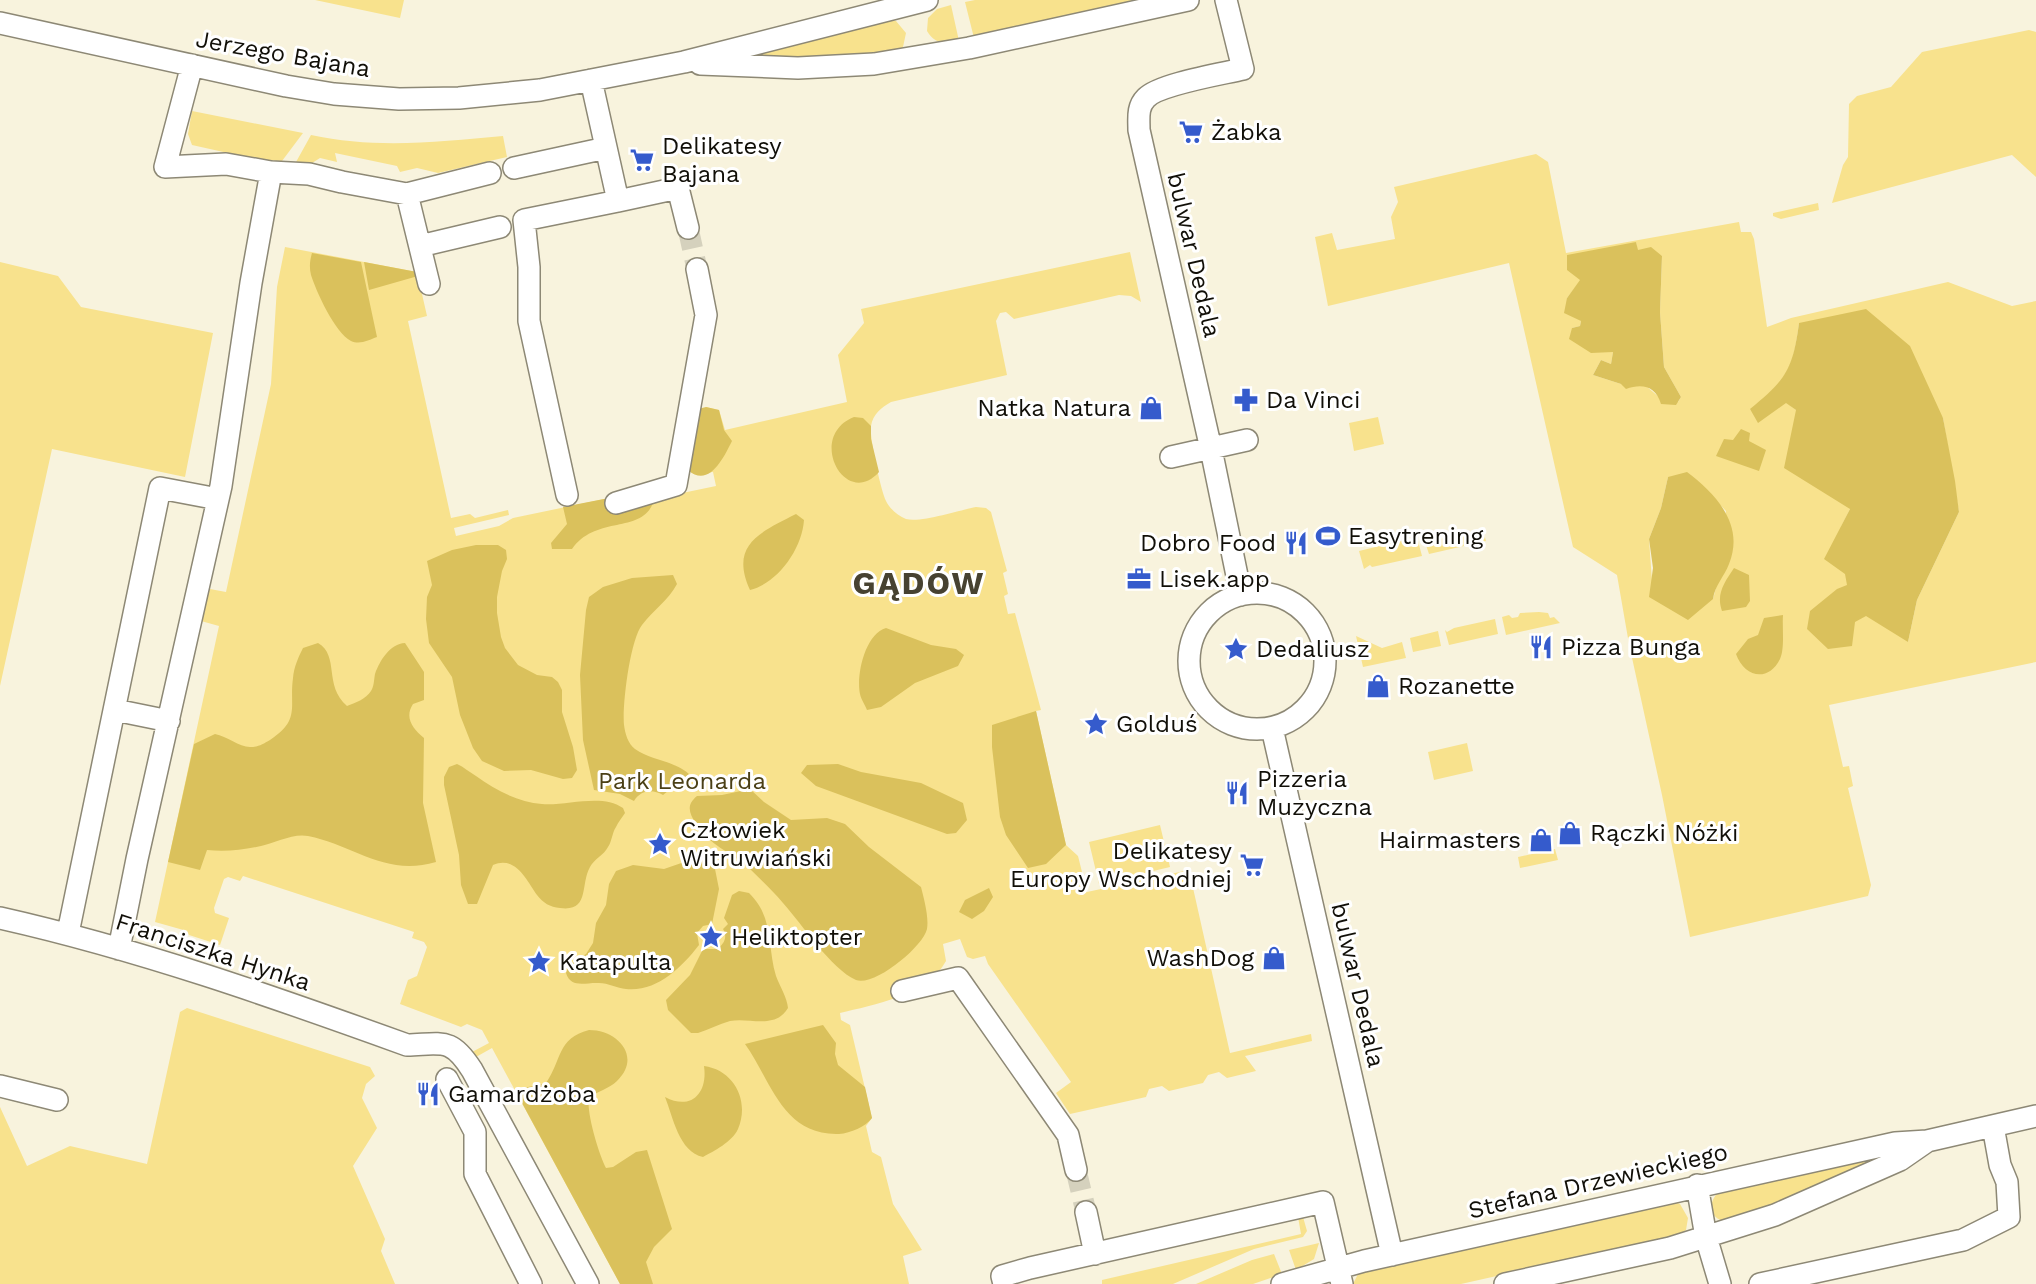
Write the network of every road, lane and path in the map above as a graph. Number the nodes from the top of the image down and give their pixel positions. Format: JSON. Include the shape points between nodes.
{"nodes":[{"id":1,"x":927,"y":0,"type":"edge"},
{"id":2,"x":1188,"y":0,"type":"edge"},
{"id":3,"x":1226,"y":0,"type":"edge"},
{"id":4,"x":0,"y":23,"type":"edge"},
{"id":5,"x":684,"y":62,"type":"junction"},
{"id":6,"x":191,"y":65,"type":"junction"},
{"id":7,"x":591,"y":80,"type":"junction"},
{"id":8,"x":606,"y":148,"type":"junction"},
{"id":9,"x":514,"y":168,"type":"dead end"},
{"id":10,"x":271,"y":172,"type":"junction"},
{"id":11,"x":490,"y":173,"type":"dead end"},
{"id":12,"x":407,"y":194,"type":"junction"},
{"id":13,"x":618,"y":201,"type":"junction"},
{"id":14,"x":500,"y":228,"type":"dead end"},
{"id":15,"x":688,"y":228,"type":"tunnel mouth"},
{"id":16,"x":421,"y":246,"type":"junction"},
{"id":17,"x":697,"y":269,"type":"tunnel mouth"},
{"id":18,"x":429,"y":284,"type":"dead end"},
{"id":19,"x":1247,"y":440,"type":"dead end"},
{"id":20,"x":1211,"y":449,"type":"junction"},
{"id":21,"x":1171,"y":457,"type":"dead end"},
{"id":22,"x":567,"y":495,"type":"dead end"},
{"id":23,"x":218,"y":499,"type":"junction"},
{"id":24,"x":616,"y":503,"type":"dead end"},
{"id":25,"x":1241,"y":595,"type":"junction"},
{"id":26,"x":115,"y":710,"type":"junction"},
{"id":27,"x":169,"y":721,"type":"junction"},
{"id":28,"x":1272,"y":727,"type":"junction"},
{"id":29,"x":0,"y":918,"type":"edge"},
{"id":30,"x":68,"y":933,"type":"junction"},
{"id":31,"x":119,"y":949,"type":"junction"},
{"id":32,"x":902,"y":991,"type":"dead end"},
{"id":33,"x":447,"y":1079,"type":"dead end"},
{"id":34,"x":0,"y":1086,"type":"edge"},
{"id":35,"x":482,"y":1090,"type":"junction"},
{"id":36,"x":57,"y":1100,"type":"dead end"},
{"id":37,"x":460,"y":1103,"type":"junction"},
{"id":38,"x":2036,"y":1116,"type":"edge"},
{"id":39,"x":1993,"y":1126,"type":"junction"},
{"id":40,"x":1927,"y":1141,"type":"junction"},
{"id":41,"x":1076,"y":1170,"type":"tunnel mouth"},
{"id":42,"x":1697,"y":1185,"type":"junction"},
{"id":43,"x":1086,"y":1212,"type":"tunnel mouth"},
{"id":44,"x":1706,"y":1237,"type":"junction"},
{"id":45,"x":1095,"y":1254,"type":"junction"},
{"id":46,"x":1392,"y":1255,"type":"junction"},
{"id":47,"x":1340,"y":1276,"type":"edge"},
{"id":48,"x":531,"y":1284,"type":"edge"},
{"id":49,"x":588,"y":1284,"type":"edge"},
{"id":50,"x":1004,"y":1284,"type":"edge"},
{"id":51,"x":1282,"y":1284,"type":"edge"},
{"id":52,"x":1505,"y":1284,"type":"edge"},
{"id":53,"x":1720,"y":1284,"type":"edge"},
{"id":54,"x":1760,"y":1284,"type":"edge"}],
"edges":[{"from":1,"to":5,"type":"street","name":"Jerzego Bajana"},
{"from":2,"to":5,"type":"street","name":"Jerzego Bajana","via":[[874,64],[798,68]]},
{"from":3,"to":20,"type":"street","name":"bulwar Dedala","via":[[1243,69],[1166,87],[1147,96],[1139,109],[1139,130]]},
{"from":4,"to":6,"type":"street","name":"Jerzego Bajana"},
{"from":5,"to":7,"type":"street","name":"Jerzego Bajana"},
{"from":6,"to":7,"type":"street","name":"Jerzego Bajana","via":[[334,94],[399,99],[459,98]]},
{"from":6,"to":10,"type":"street","via":[[165,167],[226,164]]},
{"from":7,"to":8,"type":"street"},
{"from":8,"to":9,"type":"street"},
{"from":8,"to":13,"type":"street"},
{"from":10,"to":12,"type":"street","via":[[309,174]]},
{"from":10,"to":23,"type":"street"},
{"from":11,"to":12,"type":"street"},
{"from":12,"to":16,"type":"street"},
{"from":13,"to":15,"type":"street","via":[[678,188]]},
{"from":13,"to":22,"type":"street","via":[[524,220],[529,321]]},
{"from":14,"to":16,"type":"street"},
{"from":16,"to":18,"type":"street"},
{"from":17,"to":24,"type":"street","via":[[706,315],[676,485]]},
{"from":19,"to":20,"type":"street"},
{"from":20,"to":21,"type":"street"},
{"from":20,"to":25,"type":"street","name":"bulwar Dedala"},
{"from":23,"to":26,"type":"street","via":[[160,488]]},
{"from":23,"to":27,"type":"street"},
{"from":25,"to":28,"type":"street","via":[[1220,604],[1203,619],[1192,640],[1188,663],[1192,682],[1215,715],[1233,725]]},
{"from":25,"to":28,"type":"street","via":[[1273,595],[1293,603],[1321,636],[1324,675],[1317,693],[1306,709]]},
{"from":26,"to":27,"type":"street"},
{"from":26,"to":30,"type":"street"},
{"from":27,"to":31,"type":"street"},
{"from":28,"to":46,"type":"street","name":"bulwar Dedala"},
{"from":29,"to":30,"type":"street","name":"Franciszka Hynka"},
{"from":30,"to":31,"type":"street","name":"Franciszka Hynka"},
{"from":31,"to":35,"type":"street","name":"Franciszka Hynka","via":[[407,1045],[448,1045],[458,1049]]},
{"from":32,"to":41,"type":"street","via":[[958,978],[1068,1135]]},
{"from":33,"to":37,"type":"street"},
{"from":34,"to":36,"type":"street"},
{"from":35,"to":37,"type":"street"},
{"from":35,"to":49,"type":"street"},
{"from":37,"to":48,"type":"street","via":[[475,1132],[475,1174]]},
{"from":38,"to":39,"type":"street","name":"Stefana Drzewieckiego"},
{"from":39,"to":40,"type":"street","name":"Stefana Drzewieckiego"},
{"from":39,"to":54,"type":"street","via":[[2007,1182],[2009,1217],[1963,1240]]},
{"from":40,"to":42,"type":"street","name":"Stefana Drzewieckiego","via":[[1895,1143]]},
{"from":40,"to":44,"type":"street","name":"Stefana Drzewieckiego","via":[[1900,1160],[1787,1210]]},
{"from":42,"to":44,"type":"street"},
{"from":42,"to":46,"type":"street","name":"Stefana Drzewieckiego"},
{"from":43,"to":45,"type":"street"},
{"from":44,"to":52,"type":"street","name":"Stefana Drzewieckiego"},
{"from":44,"to":53,"type":"street"},
{"from":45,"to":47,"type":"street","via":[[1322,1202]]},
{"from":45,"to":50,"type":"street","via":[[1002,1276]]},
{"from":46,"to":47,"type":"street","name":"Stefana Drzewieckiego"},
{"from":47,"to":51,"type":"street","name":"Stefana Drzewieckiego"}]}
